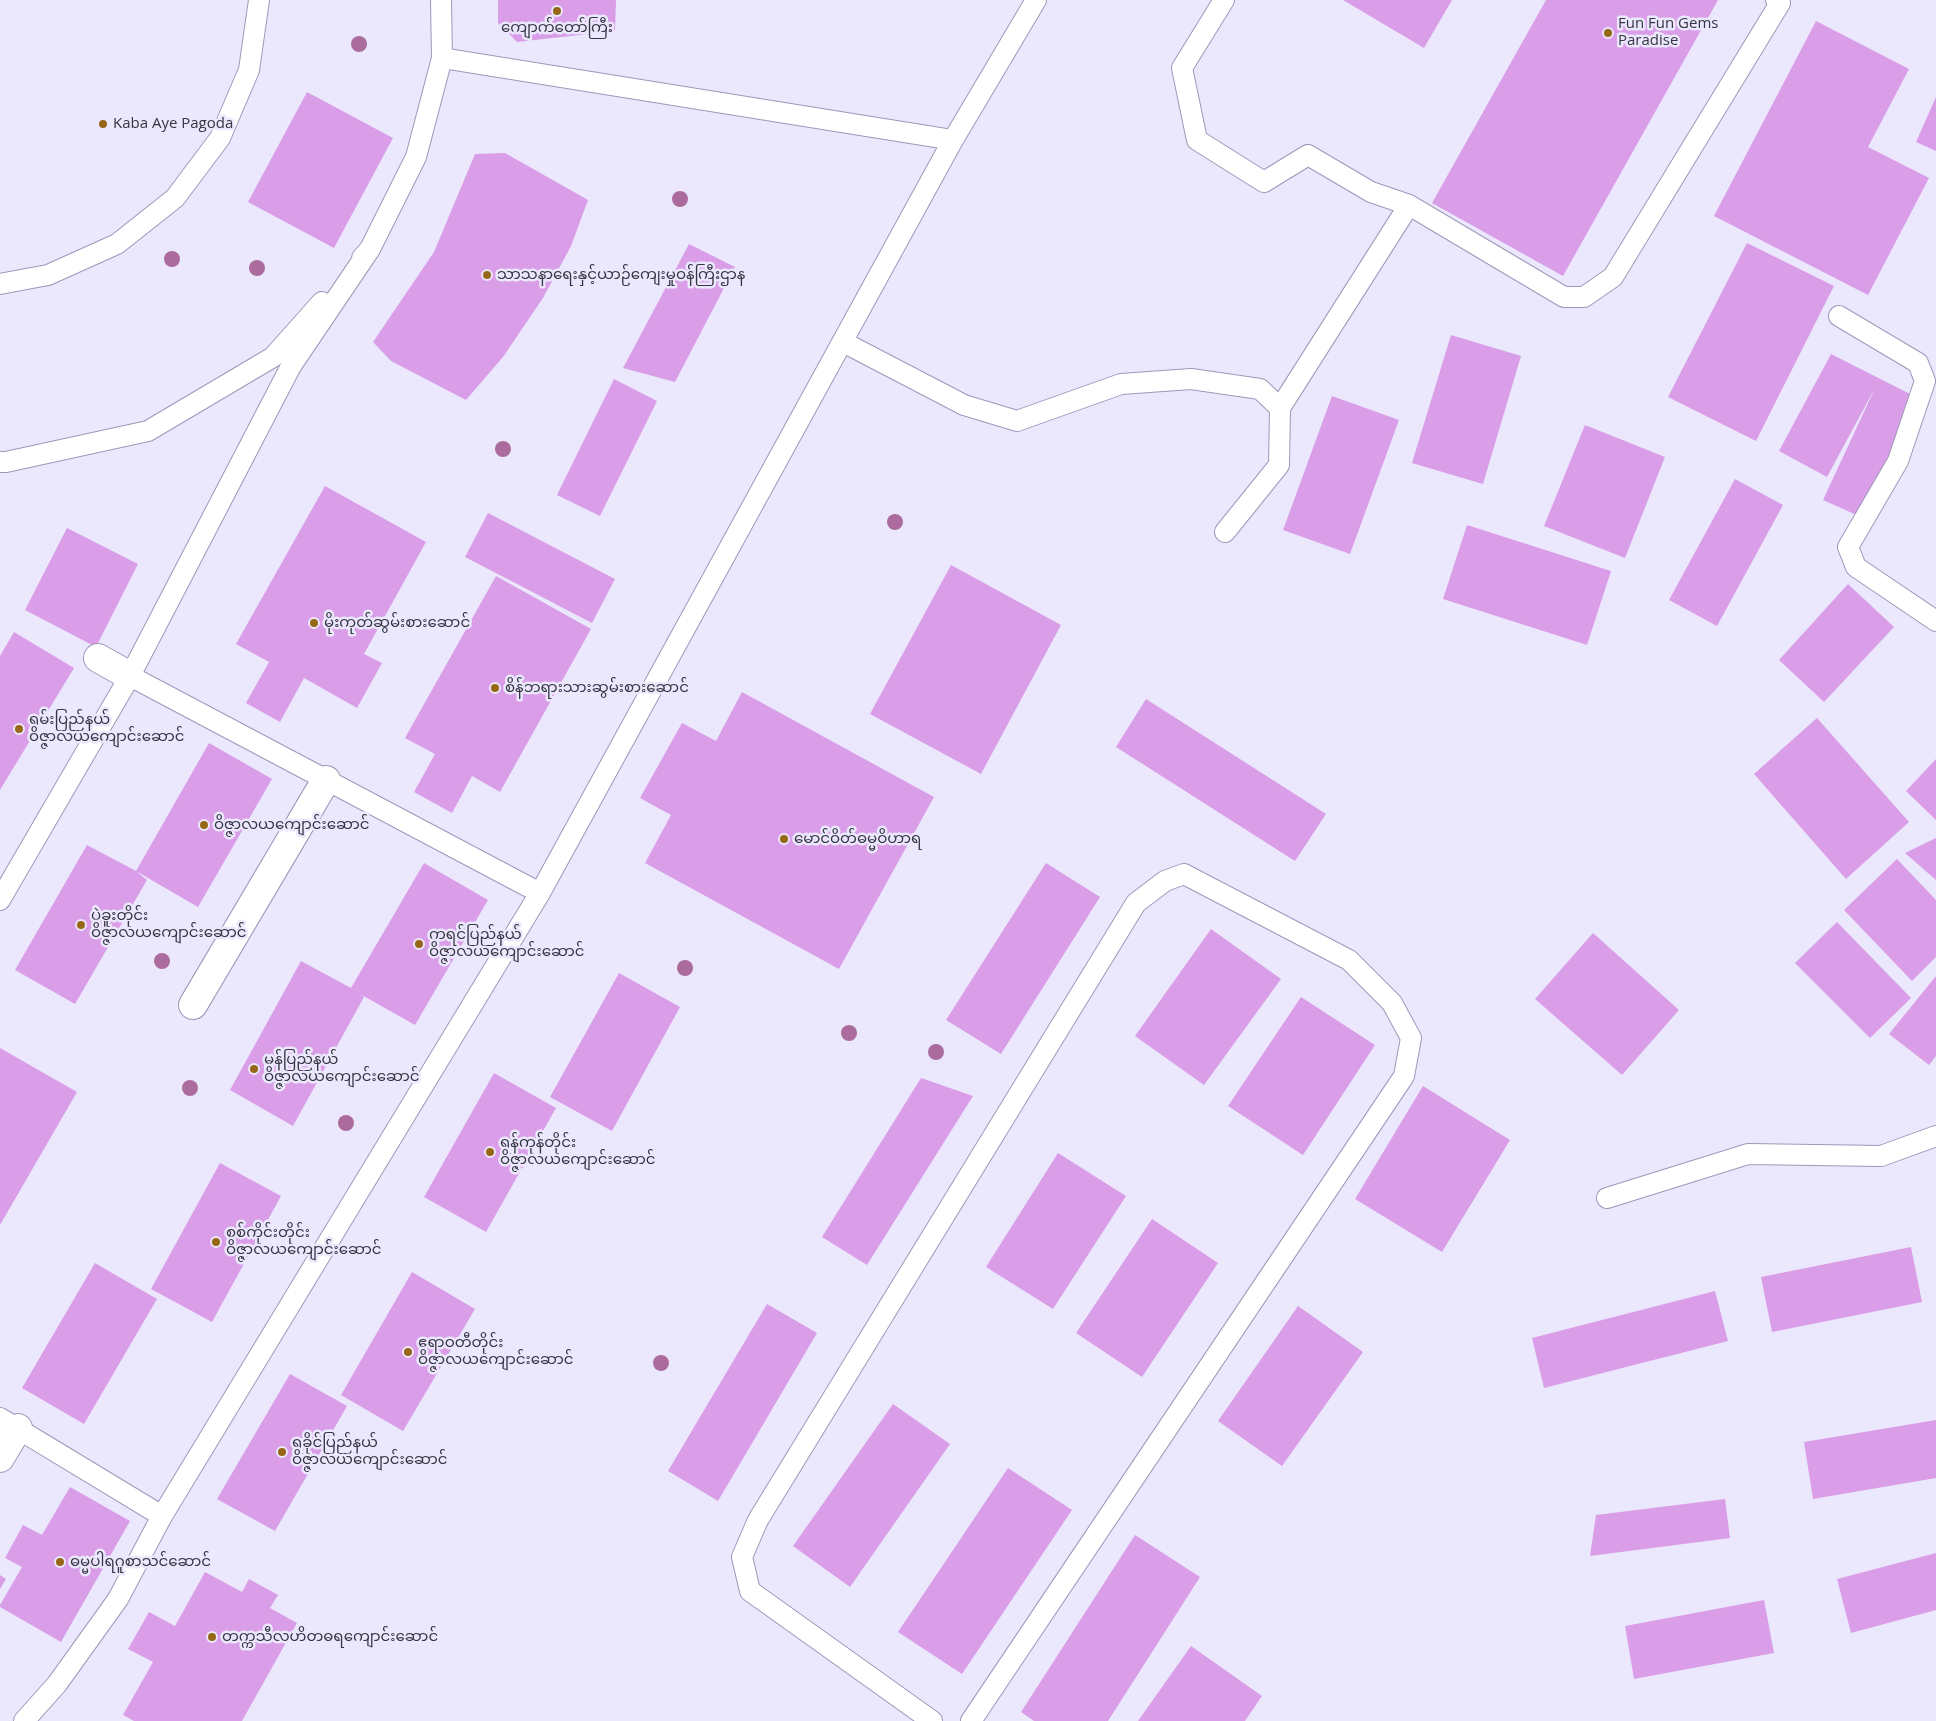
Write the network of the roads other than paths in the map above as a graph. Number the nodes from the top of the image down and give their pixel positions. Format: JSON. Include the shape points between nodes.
{"nodes":[{"id":1,"x":260,"y":0,"type":"edge"},
{"id":2,"x":442,"y":0,"type":"edge"},
{"id":3,"x":1036,"y":0,"type":"edge"},
{"id":4,"x":1224,"y":0,"type":"edge"},
{"id":5,"x":1776,"y":0,"type":"edge"},
{"id":6,"x":442,"y":58,"type":"junction"},
{"id":7,"x":953,"y":140,"type":"junction"},
{"id":8,"x":1409,"y":205,"type":"junction"},
{"id":9,"x":370,"y":249,"type":"junction"},
{"id":10,"x":0,"y":284,"type":"edge"},
{"id":11,"x":1840,"y":316,"type":"dead end"},
{"id":12,"x":843,"y":342,"type":"junction"},
{"id":13,"x":1280,"y":408,"type":"junction"},
{"id":14,"x":0,"y":462,"type":"edge"},
{"id":15,"x":1225,"y":532,"type":"dead end"},
{"id":16,"x":1936,"y":621,"type":"edge"},
{"id":17,"x":98,"y":658,"type":"dead end"},
{"id":18,"x":130,"y":676,"type":"junction"},
{"id":19,"x":326,"y":780,"type":"junction"},
{"id":20,"x":540,"y":893,"type":"junction"},
{"id":21,"x":0,"y":900,"type":"edge"},
{"id":22,"x":193,"y":1005,"type":"dead end"},
{"id":23,"x":1936,"y":1136,"type":"edge"},
{"id":24,"x":1606,"y":1198,"type":"dead end"},
{"id":25,"x":9,"y":1423,"type":"edge"},
{"id":26,"x":0,"y":1458,"type":"edge"},
{"id":27,"x":162,"y":1516,"type":"junction"},
{"id":28,"x":24,"y":1721,"type":"edge"},
{"id":29,"x":932,"y":1721,"type":"edge"},
{"id":30,"x":971,"y":1721,"type":"edge"}],
"edges":[{"from":1,"to":10,"type":"lane","via":[[249,70],[220,138],[175,198],[117,244],[48,275]]},
{"from":2,"to":6,"type":"lane"},
{"from":3,"to":7,"type":"lane"},
{"from":4,"to":8,"type":"lane","via":[[1182,68],[1197,140],[1264,182],[1308,156],[1371,192]]},
{"from":5,"to":8,"type":"lane","via":[[1780,3],[1613,277],[1584,297],[1564,297]]},
{"from":6,"to":7,"type":"lane"},
{"from":6,"to":9,"type":"lane","via":[[416,157]]},
{"from":7,"to":12,"type":"lane"},
{"from":8,"to":13,"type":"lane"},
{"from":9,"to":14,"type":"lane","via":[[273,357],[148,431]]},
{"from":9,"to":18,"type":"lane","via":[[291,366]]},
{"from":11,"to":16,"type":"lane","via":[[1918,363],[1925,381],[1898,461],[1848,547],[1856,567]]},
{"from":12,"to":13,"type":"lane","via":[[964,404],[1017,421],[1121,384],[1191,379],[1260,389]]},
{"from":12,"to":20,"type":"lane"},
{"from":13,"to":15,"type":"lane","via":[[1279,465]]},
{"from":17,"to":18,"type":"street"},
{"from":18,"to":19,"type":"lane"},
{"from":18,"to":21,"type":"lane"},
{"from":19,"to":20,"type":"lane"},
{"from":19,"to":22,"type":"street"},
{"from":20,"to":27,"type":"lane"},
{"from":23,"to":24,"type":"lane","via":[[1881,1156],[1748,1154]]},
{"from":25,"to":26,"type":"street"},
{"from":25,"to":27,"type":"lane"},
{"from":27,"to":28,"type":"lane","via":[[118,1599],[57,1684]]},
{"from":29,"to":30,"type":"lane","via":[[750,1591],[742,1557],[758,1520],[1136,903],[1165,881],[1184,874],[1350,960],[1392,1003],[1411,1038],[1404,1076]]}]}
